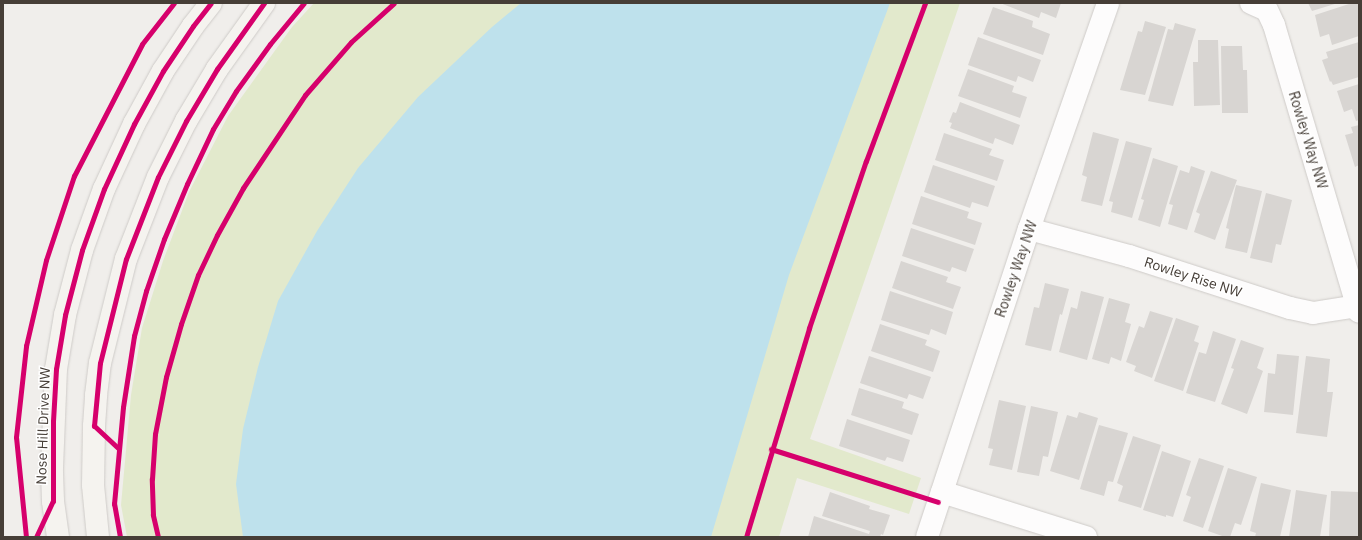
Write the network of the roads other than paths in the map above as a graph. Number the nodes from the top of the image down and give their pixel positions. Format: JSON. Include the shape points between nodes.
{"nodes":[{"id":1,"x":211,"y":3,"type":"edge"},
{"id":2,"x":264,"y":3,"type":"edge"},
{"id":3,"x":1108,"y":3,"type":"edge"},
{"id":4,"x":1251,"y":3,"type":"edge"},
{"id":5,"x":1029,"y":229,"type":"junction"},
{"id":6,"x":1358,"y":309,"type":"edge"},
{"id":7,"x":942,"y":492,"type":"junction"},
{"id":8,"x":58,"y":537,"type":"edge"},
{"id":9,"x":98,"y":537,"type":"edge"},
{"id":10,"x":927,"y":537,"type":"edge"},
{"id":11,"x":1086,"y":537,"type":"edge"}],
"edges":[{"from":1,"to":8,"type":"street","name":"Nose Hill Drive NW","via":[[164,71],[134,124],[104,189],[82,250],[65,315],[56,369],[52,468]]},
{"from":2,"to":9,"type":"street","via":[[217,69],[186,121],[158,177],[126,259],[102,356],[96,394],[93,484]]},
{"from":3,"to":5,"type":"street","name":"Rowley Way NW"},
{"from":4,"to":6,"type":"street","name":"Rowley Way NW","via":[[1267,10],[1274,26]]},
{"from":5,"to":6,"type":"street","name":"Rowley Rise NW","via":[[1129,256],[1290,308],[1313,313]]},
{"from":5,"to":7,"type":"street","name":"Rowley Way NW"},
{"from":7,"to":10,"type":"street","name":"Rowley Way NW"},
{"from":7,"to":11,"type":"street"}]}
